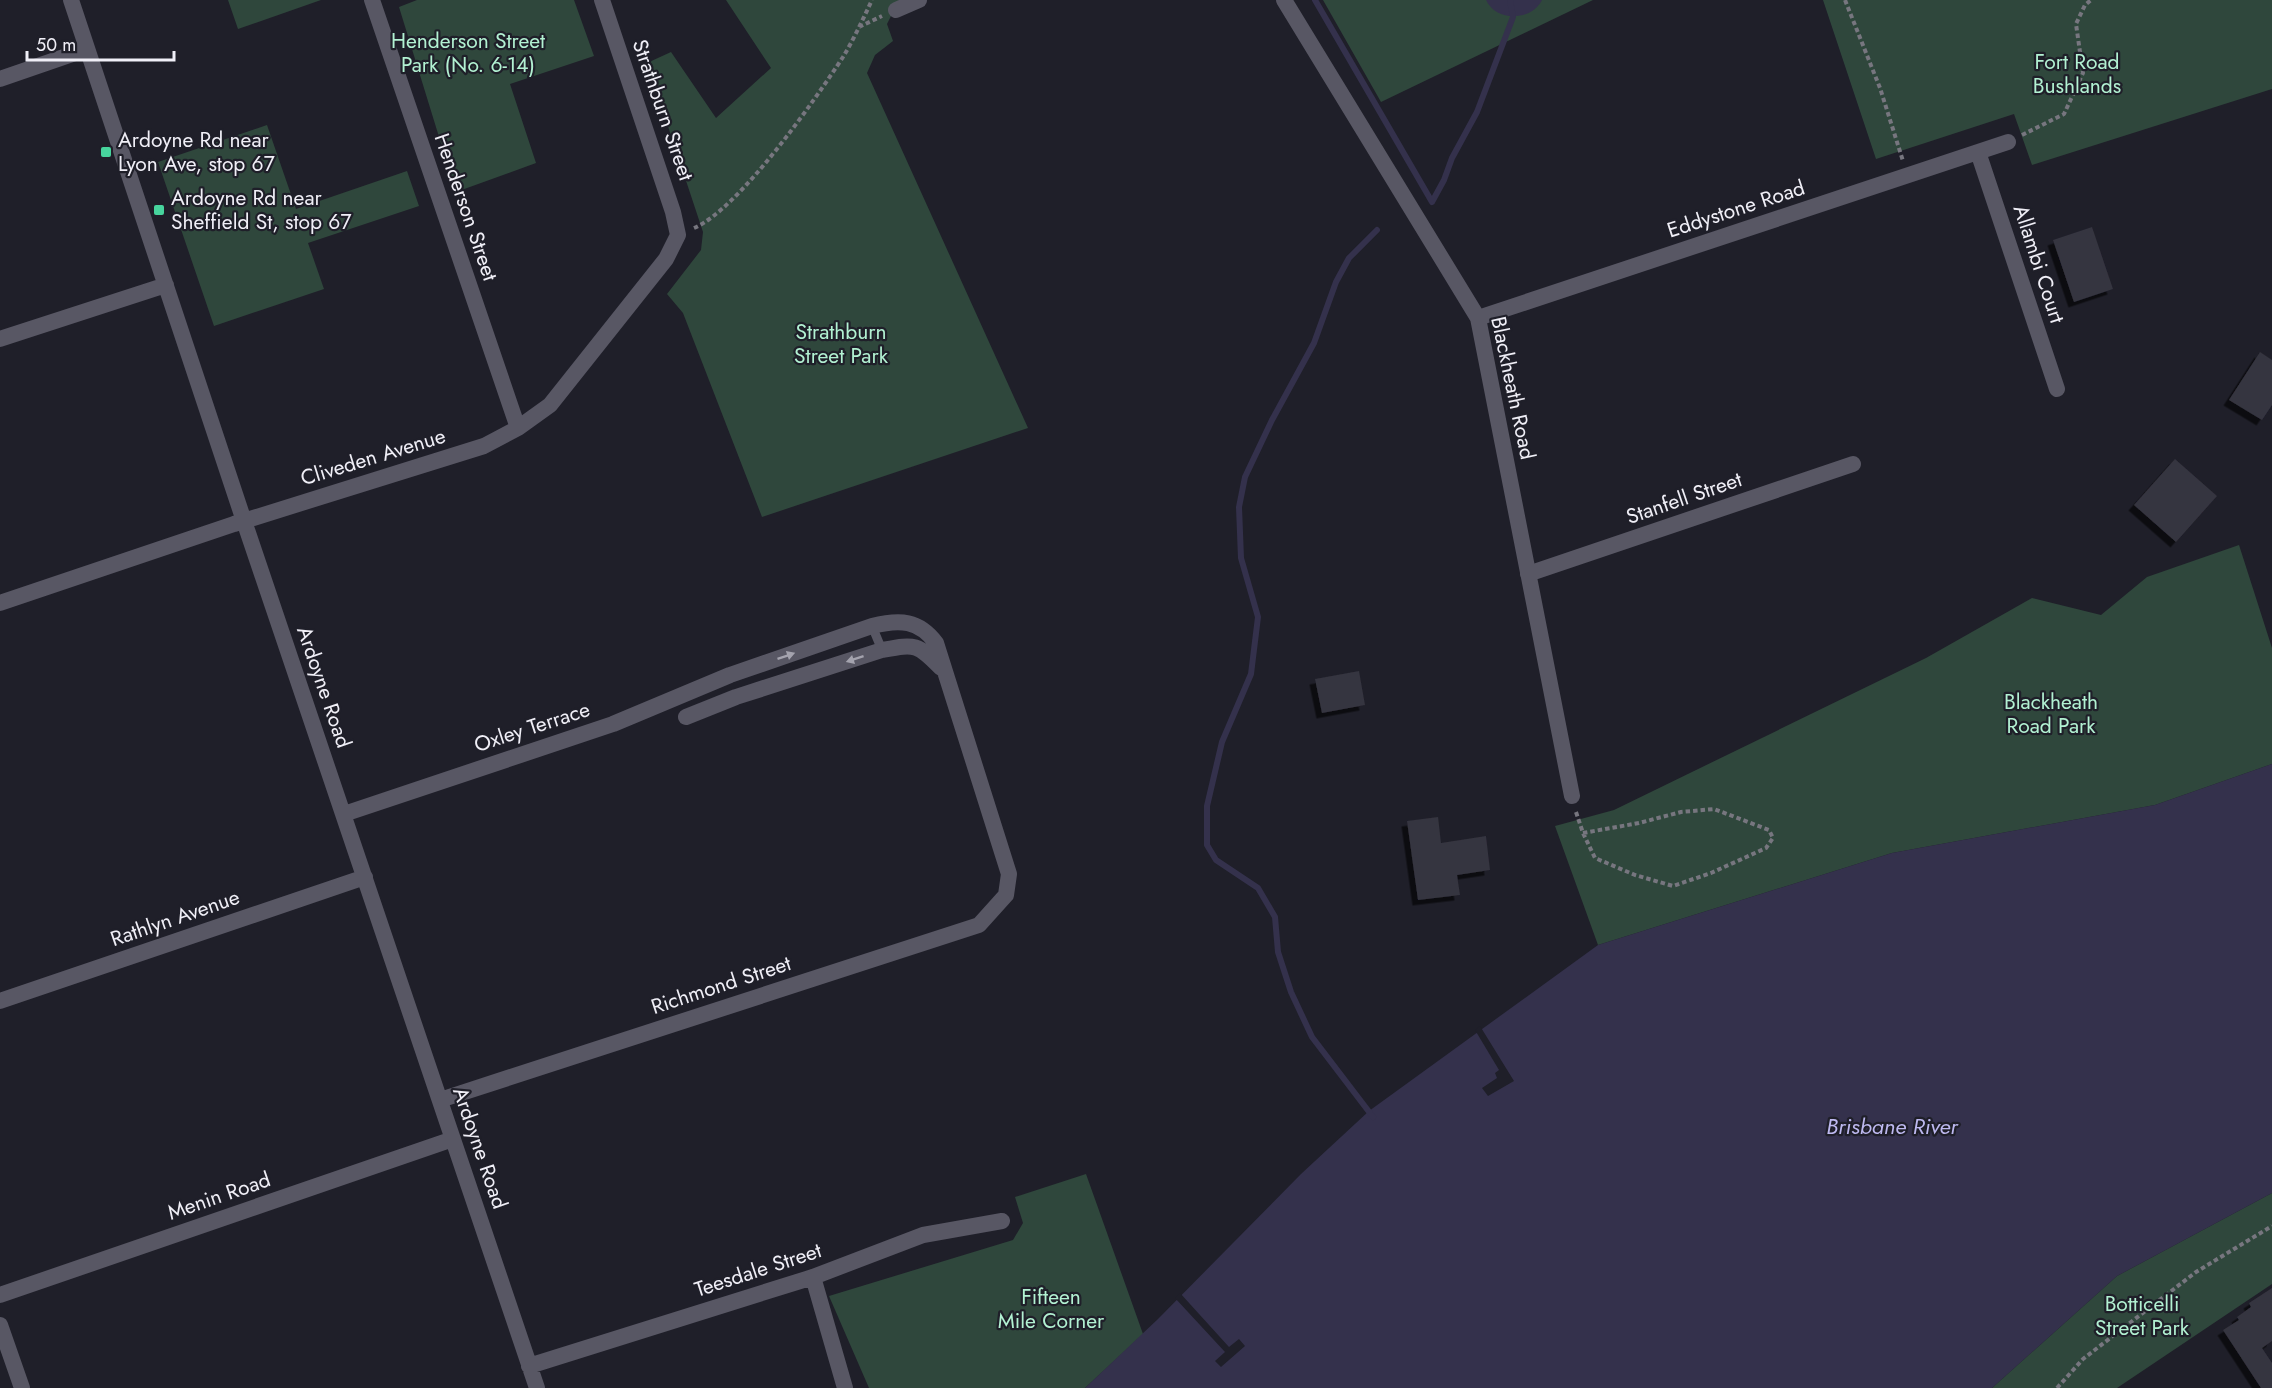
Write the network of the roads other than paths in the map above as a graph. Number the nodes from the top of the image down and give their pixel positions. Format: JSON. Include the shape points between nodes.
{"nodes":[{"id":1,"x":72,"y":0,"type":"edge"},
{"id":2,"x":372,"y":0,"type":"edge"},
{"id":3,"x":602,"y":0,"type":"edge"},
{"id":4,"x":919,"y":0,"type":"edge"},
{"id":5,"x":1284,"y":0,"type":"edge"},
{"id":6,"x":896,"y":10,"type":"road end"},
{"id":7,"x":87,"y":49,"type":"junction"},
{"id":8,"x":0,"y":79,"type":"edge"},
{"id":9,"x":2008,"y":142,"type":"road end"},
{"id":10,"x":1978,"y":152,"type":"junction"},
{"id":11,"x":678,"y":235,"type":"joint"},
{"id":12,"x":166,"y":285,"type":"junction"},
{"id":13,"x":1478,"y":318,"type":"junction"},
{"id":14,"x":0,"y":339,"type":"edge"},
{"id":15,"x":2057,"y":389,"type":"dead end"},
{"id":16,"x":518,"y":428,"type":"junction"},
{"id":17,"x":1853,"y":464,"type":"dead end"},
{"id":18,"x":244,"y":521,"type":"junction"},
{"id":19,"x":1528,"y":574,"type":"junction"},
{"id":20,"x":0,"y":603,"type":"edge"},
{"id":21,"x":872,"y":626,"type":"junction"},
{"id":22,"x":882,"y":650,"type":"junction"},
{"id":23,"x":943,"y":671,"type":"junction"},
{"id":24,"x":730,"y":675,"type":"junction"},
{"id":25,"x":736,"y":697,"type":"junction"},
{"id":26,"x":686,"y":717,"type":"dead end"},
{"id":27,"x":1572,"y":796,"type":"road end"},
{"id":28,"x":344,"y":814,"type":"junction"},
{"id":29,"x":365,"y":877,"type":"junction"},
{"id":30,"x":1006,"y":895,"type":"joint"},
{"id":31,"x":0,"y":1001,"type":"edge"},
{"id":32,"x":440,"y":1100,"type":"junction"},
{"id":33,"x":453,"y":1139,"type":"junction"},
{"id":34,"x":1002,"y":1221,"type":"dead end"},
{"id":35,"x":813,"y":1277,"type":"junction"},
{"id":36,"x":0,"y":1295,"type":"edge"},
{"id":37,"x":0,"y":1325,"type":"edge"},
{"id":38,"x":529,"y":1366,"type":"junction"},
{"id":39,"x":22,"y":1388,"type":"edge"},
{"id":40,"x":537,"y":1388,"type":"edge"},
{"id":41,"x":845,"y":1388,"type":"edge"}],
"edges":[{"from":1,"to":7,"type":"street","name":"Ardoyne Road"},
{"from":2,"to":16,"type":"street","name":"Henderson Street"},
{"from":3,"to":11,"type":"street","name":"Strathburn Street"},
{"from":4,"to":6,"type":"street"},
{"from":5,"to":13,"type":"street","name":"Blackheath Road"},
{"from":7,"to":8,"type":"street"},
{"from":7,"to":12,"type":"street","name":"Ardoyne Road"},
{"from":9,"to":10,"type":"street","name":"Eddystone Road"},
{"from":10,"to":13,"type":"street","name":"Eddystone Road"},
{"from":10,"to":15,"type":"street","name":"Allambi Court"},
{"from":11,"to":16,"type":"street","name":"Cliveden Avenue","via":[[666,259],[550,405]]},
{"from":12,"to":14,"type":"street"},
{"from":12,"to":18,"type":"street","name":"Ardoyne Road"},
{"from":13,"to":19,"type":"street","name":"Blackheath Road"},
{"from":16,"to":18,"type":"street","name":"Cliveden Avenue","via":[[484,446]]},
{"from":17,"to":19,"type":"street","name":"Stanfell Street"},
{"from":18,"to":20,"type":"street","name":"Cliveden Avenue"},
{"from":18,"to":28,"type":"street","name":"Ardoyne Road"},
{"from":19,"to":27,"type":"street","name":"Blackheath Road"},
{"from":21,"to":22,"type":"lane"},
{"from":21,"to":23,"type":"street","name":"Oxley Terrace","via":[[887,622],[912,624],[926,630],[936,643]]},
{"from":24,"to":21,"type":"street","name":"Oxley Terrace","one_way":true},
{"from":22,"to":23,"type":"street","name":"Oxley Terrace","via":[[922,648]]},
{"from":22,"to":25,"type":"street","name":"Oxley Terrace","one_way":true},
{"from":23,"to":30,"type":"street","name":"Oxley Terrace","via":[[1009,874]]},
{"from":24,"to":25,"type":"street"},
{"from":24,"to":28,"type":"street","name":"Oxley Terrace","via":[[613,724]]},
{"from":25,"to":26,"type":"street","name":"Oxley Terrace"},
{"from":28,"to":29,"type":"street","name":"Ardoyne Road"},
{"from":29,"to":31,"type":"street","name":"Rathlyn Avenue"},
{"from":29,"to":32,"type":"street","name":"Ardoyne Road"},
{"from":30,"to":32,"type":"street","name":"Richmond Street","via":[[979,925]]},
{"from":32,"to":33,"type":"street","name":"Ardoyne Road"},
{"from":33,"to":36,"type":"street","name":"Menin Road"},
{"from":33,"to":38,"type":"street","name":"Ardoyne Road"},
{"from":34,"to":35,"type":"street","name":"Teesdale Street","via":[[923,1235]]},
{"from":35,"to":38,"type":"street","name":"Teesdale Street"},
{"from":35,"to":41,"type":"street"},
{"from":37,"to":39,"type":"street"},
{"from":38,"to":40,"type":"street","name":"Ardoyne Road"}]}
